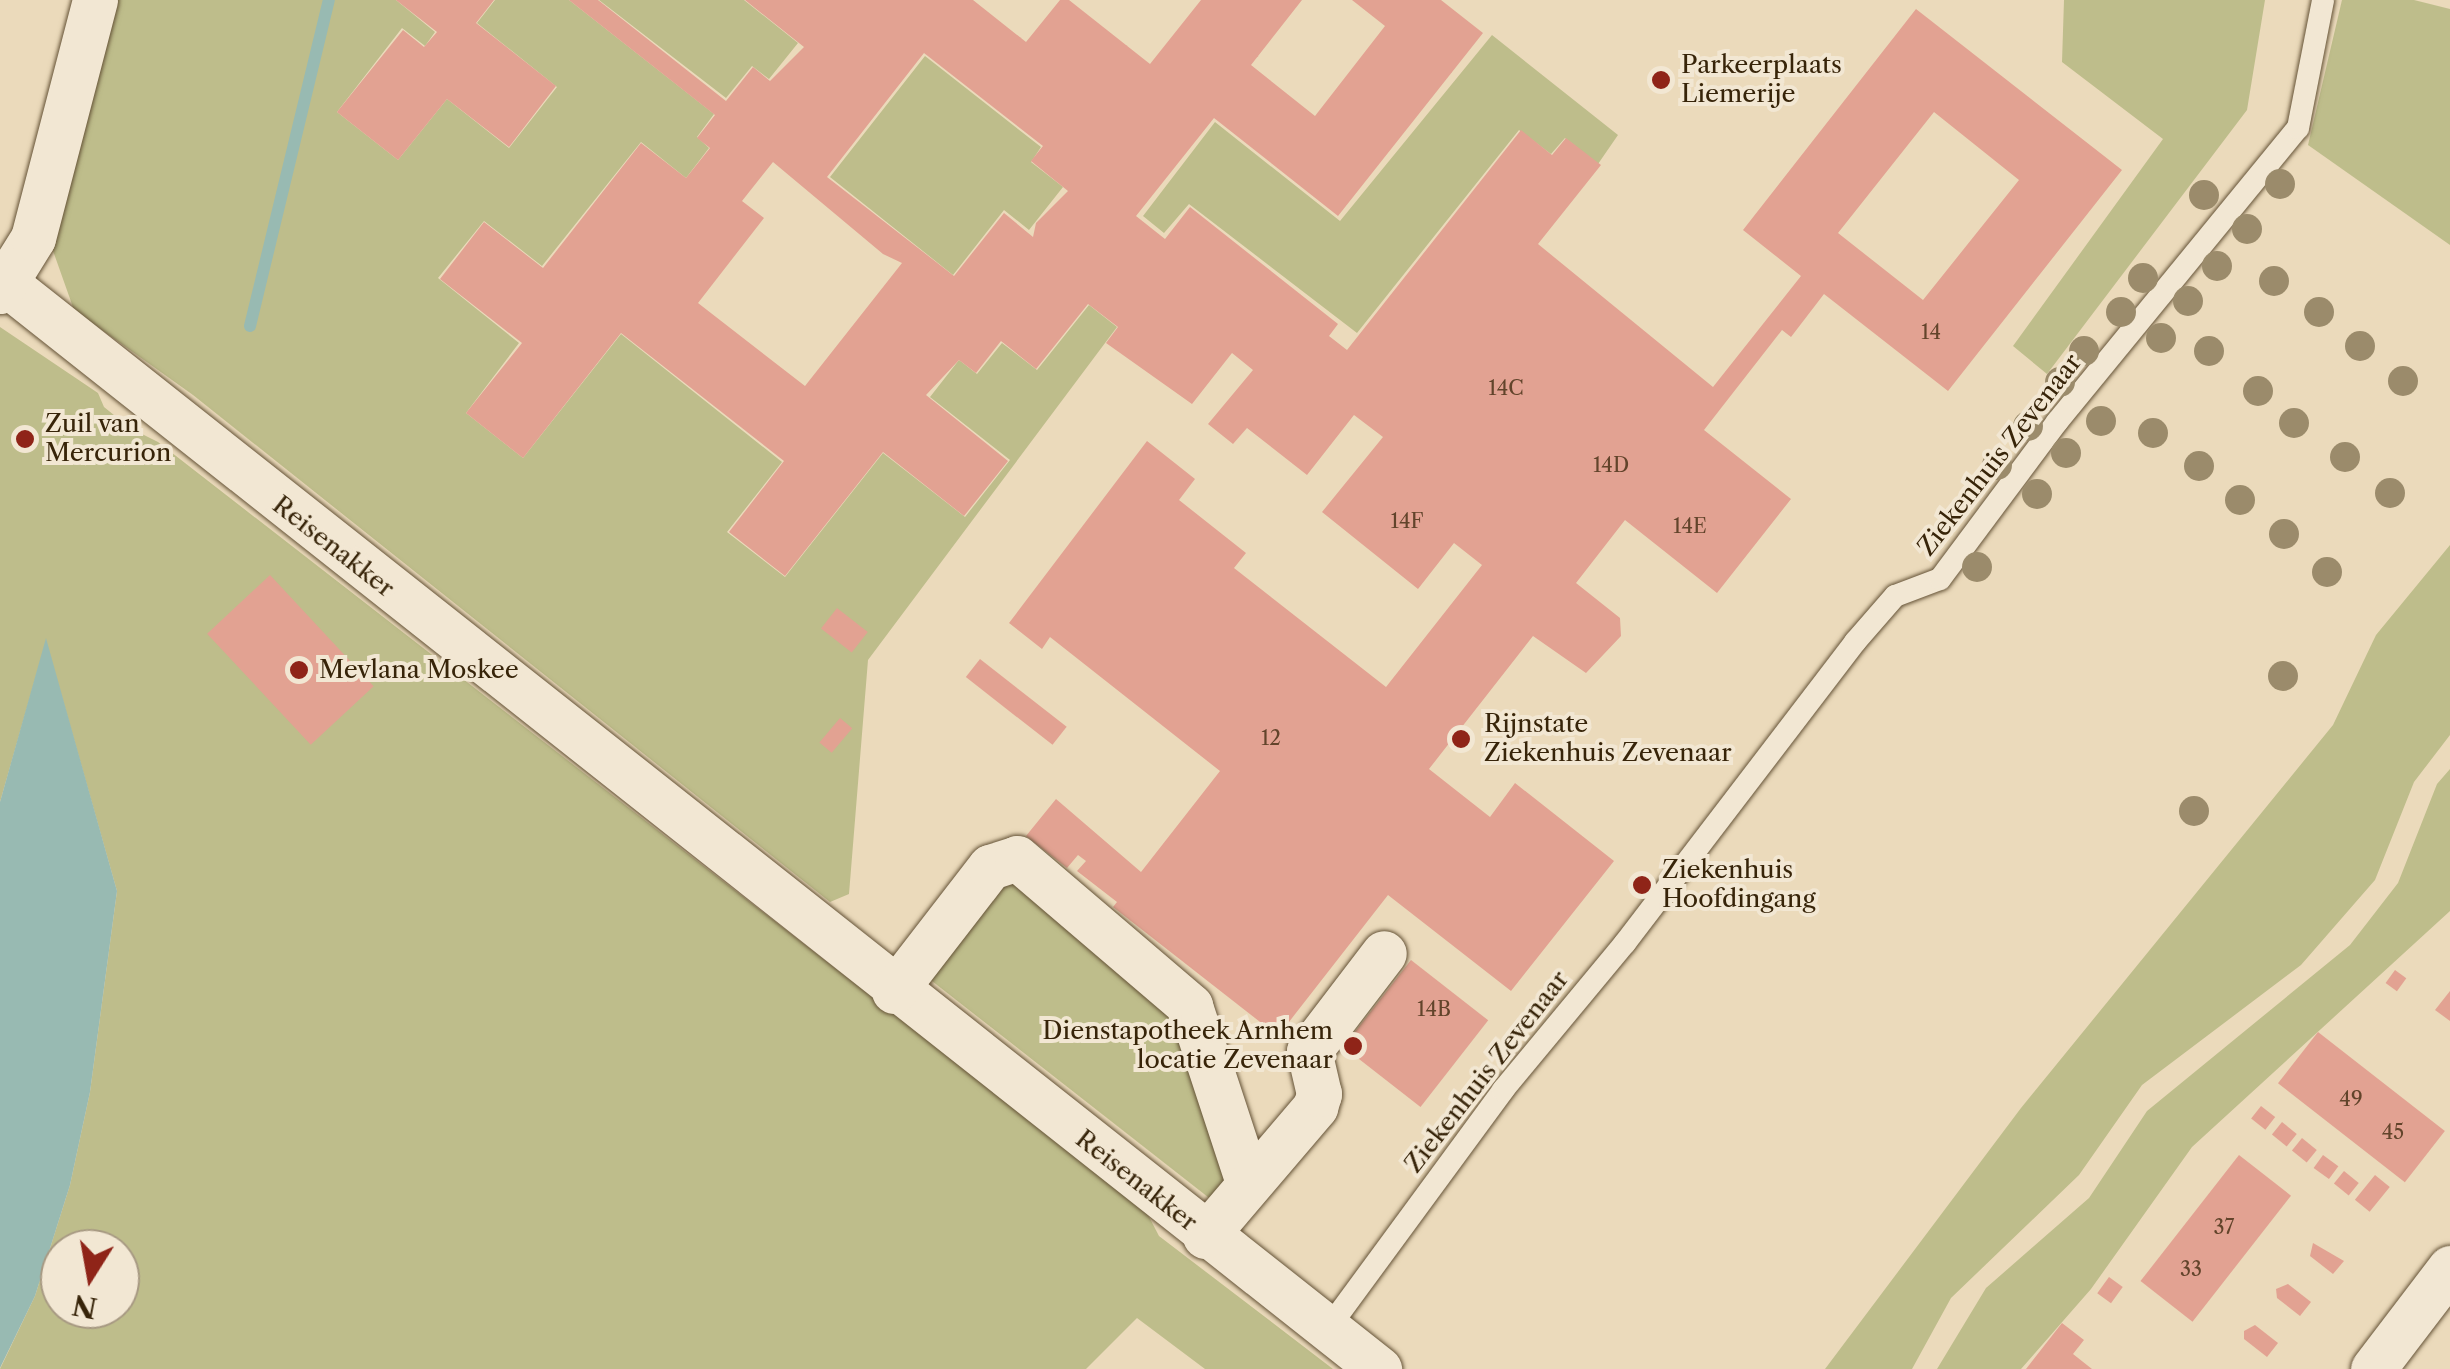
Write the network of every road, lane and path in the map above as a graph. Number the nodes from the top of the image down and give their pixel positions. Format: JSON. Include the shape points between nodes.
{"nodes":[{"id":1,"x":95,"y":0,"type":"edge"},
{"id":2,"x":2322,"y":0,"type":"edge"},
{"id":3,"x":4,"y":288,"type":"edge"},
{"id":4,"x":1384,"y":953,"type":"dead end"},
{"id":5,"x":894,"y":991,"type":"junction"},
{"id":6,"x":1248,"y":1182,"type":"junction"},
{"id":7,"x":1205,"y":1236,"type":"junction"},
{"id":8,"x":2450,"y":1268,"type":"edge"},
{"id":9,"x":1327,"y":1330,"type":"junction"},
{"id":10,"x":1378,"y":1369,"type":"edge"},
{"id":11,"x":2373,"y":1369,"type":"edge"}],
"edges":[{"from":1,"to":3,"type":"street","name":"Reisenakker","via":[[33,238]]},
{"from":2,"to":9,"type":"lane","name":"Ziekenhuis Zevenaar","via":[[2298,128],[2058,422],[1940,579],[1895,596],[1855,642],[1502,1090]]},
{"from":3,"to":5,"type":"street","name":"Reisenakker"},
{"from":4,"to":6,"type":"street","via":[[1309,1052],[1315,1107]]},
{"from":5,"to":6,"type":"street","via":[[990,867],[1017,858],[1190,1006]]},
{"from":5,"to":7,"type":"street","name":"Reisenakker"},
{"from":6,"to":7,"type":"street"},
{"from":7,"to":9,"type":"street","name":"Reisenakker"},
{"from":8,"to":11,"type":"street"},
{"from":9,"to":10,"type":"street","name":"Reisenakker"}]}
